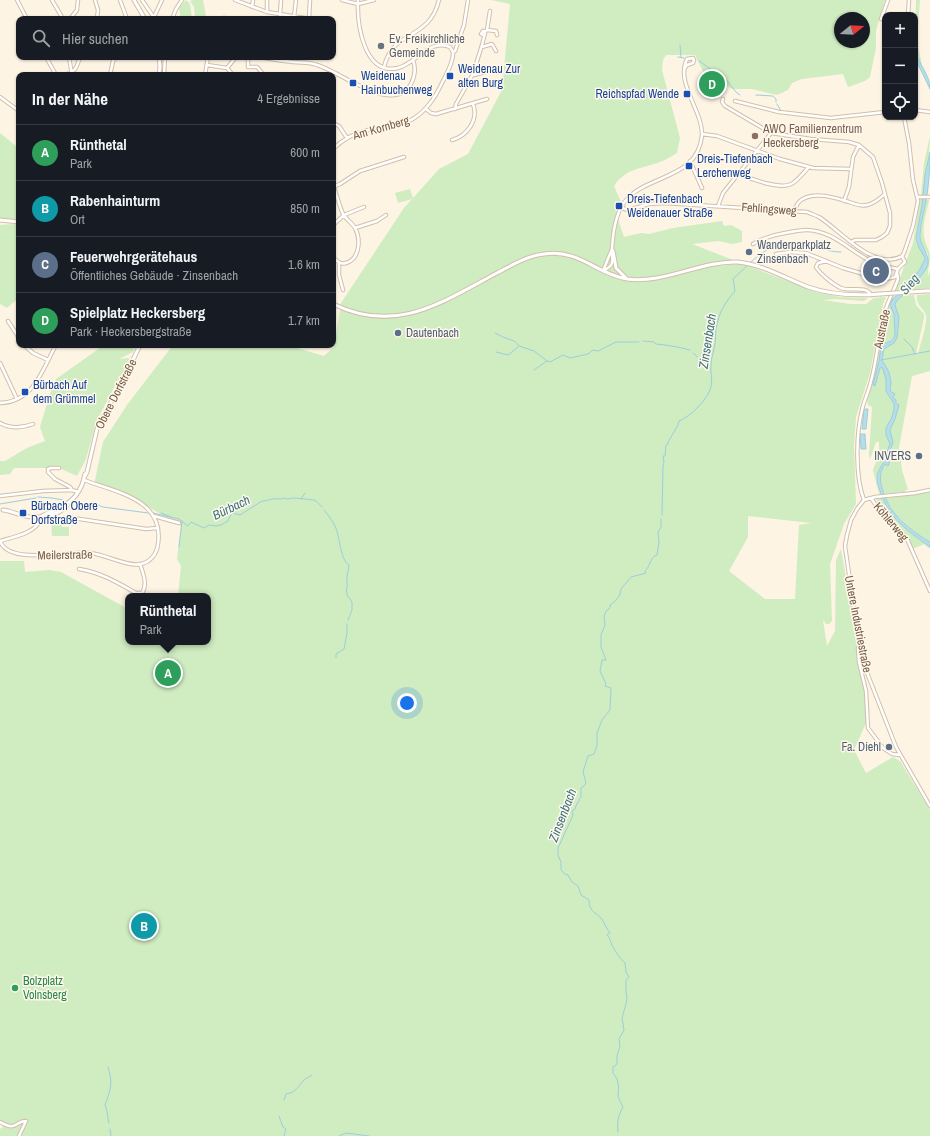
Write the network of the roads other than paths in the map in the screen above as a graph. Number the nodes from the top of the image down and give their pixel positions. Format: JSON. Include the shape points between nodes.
{"nodes":[{"id":1,"x":17,"y":0,"type":"edge"},
{"id":2,"x":52,"y":0,"type":"edge"},
{"id":3,"x":78,"y":0,"type":"edge"},
{"id":4,"x":95,"y":0,"type":"edge"},
{"id":5,"x":120,"y":0,"type":"edge"},
{"id":6,"x":134,"y":0,"type":"edge"},
{"id":7,"x":142,"y":0,"type":"edge"},
{"id":8,"x":162,"y":0,"type":"edge"},
{"id":9,"x":182,"y":0,"type":"edge"},
{"id":10,"x":236,"y":0,"type":"edge"},
{"id":11,"x":253,"y":0,"type":"edge"},
{"id":12,"x":267,"y":0,"type":"edge"},
{"id":13,"x":282,"y":0,"type":"edge"},
{"id":14,"x":296,"y":0,"type":"edge"},
{"id":15,"x":310,"y":0,"type":"edge"},
{"id":16,"x":342,"y":0,"type":"edge"},
{"id":17,"x":358,"y":0,"type":"edge"},
{"id":18,"x":374,"y":0,"type":"edge"},
{"id":19,"x":439,"y":0,"type":"edge"},
{"id":20,"x":468,"y":0,"type":"edge"},
{"id":21,"x":888,"y":0,"type":"edge"},
{"id":22,"x":909,"y":0,"type":"edge"},
{"id":23,"x":358,"y":4,"type":"junction"},
{"id":24,"x":252,"y":7,"type":"junction"},
{"id":25,"x":490,"y":11,"type":"dead end"},
{"id":26,"x":267,"y":12,"type":"junction"},
{"id":27,"x":908,"y":12,"type":"edge"},
{"id":28,"x":280,"y":15,"type":"junction"},
{"id":29,"x":25,"y":16,"type":"edge"},
{"id":30,"x":61,"y":16,"type":"edge"},
{"id":31,"x":72,"y":16,"type":"edge"},
{"id":32,"x":97,"y":16,"type":"edge"},
{"id":33,"x":127,"y":16,"type":"edge"},
{"id":34,"x":143,"y":16,"type":"edge"},
{"id":35,"x":153,"y":16,"type":"edge"},
{"id":36,"x":155,"y":16,"type":"edge"},
{"id":37,"x":173,"y":16,"type":"edge"},
{"id":38,"x":287,"y":16,"type":"edge"},
{"id":39,"x":294,"y":16,"type":"edge"},
{"id":40,"x":310,"y":16,"type":"edge"},
{"id":41,"x":881,"y":19,"type":"dead end"},
{"id":42,"x":485,"y":32,"type":"junction"},
{"id":43,"x":497,"y":35,"type":"dead end"},
{"id":44,"x":458,"y":42,"type":"junction"},
{"id":45,"x":482,"y":47,"type":"junction"},
{"id":46,"x":450,"y":48,"type":"junction"},
{"id":47,"x":496,"y":51,"type":"dead end"},
{"id":48,"x":453,"y":52,"type":"junction"},
{"id":49,"x":48,"y":60,"type":"edge"},
{"id":50,"x":69,"y":60,"type":"edge"},
{"id":51,"x":79,"y":60,"type":"edge"},
{"id":52,"x":115,"y":60,"type":"edge"},
{"id":53,"x":159,"y":60,"type":"edge"},
{"id":54,"x":165,"y":60,"type":"edge"},
{"id":55,"x":208,"y":60,"type":"edge"},
{"id":56,"x":234,"y":60,"type":"edge"},
{"id":57,"x":248,"y":60,"type":"edge"},
{"id":58,"x":281,"y":60,"type":"edge"},
{"id":59,"x":413,"y":60,"type":"junction"},
{"id":60,"x":208,"y":65,"type":"junction"},
{"id":61,"x":384,"y":67,"type":"junction"},
{"id":62,"x":227,"y":68,"type":"junction"},
{"id":63,"x":685,"y":68,"type":"junction"},
{"id":64,"x":492,"y":70,"type":"dead end"},
{"id":65,"x":54,"y":72,"type":"edge"},
{"id":66,"x":71,"y":72,"type":"edge"},
{"id":67,"x":74,"y":72,"type":"edge"},
{"id":68,"x":111,"y":72,"type":"edge"},
{"id":69,"x":159,"y":72,"type":"edge"},
{"id":70,"x":164,"y":72,"type":"edge"},
{"id":71,"x":206,"y":72,"type":"edge"},
{"id":72,"x":230,"y":72,"type":"edge"},
{"id":73,"x":261,"y":72,"type":"edge"},
{"id":74,"x":333,"y":72,"type":"edge"},
{"id":75,"x":336,"y":74,"type":"edge"},
{"id":76,"x":473,"y":75,"type":"junction"},
{"id":77,"x":0,"y":97,"type":"edge"},
{"id":78,"x":487,"y":99,"type":"dead end"},
{"id":79,"x":723,"y":99,"type":"dead end"},
{"id":80,"x":735,"y":101,"type":"dead end"},
{"id":81,"x":473,"y":104,"type":"junction"},
{"id":82,"x":16,"y":109,"type":"edge"},
{"id":83,"x":426,"y":109,"type":"junction"},
{"id":84,"x":455,"y":109,"type":"junction"},
{"id":85,"x":918,"y":110,"type":"edge"},
{"id":86,"x":882,"y":112,"type":"edge"},
{"id":87,"x":930,"y":112,"type":"edge"},
{"id":88,"x":905,"y":120,"type":"edge"},
{"id":89,"x":336,"y":124,"type":"edge"},
{"id":90,"x":771,"y":132,"type":"junction"},
{"id":91,"x":702,"y":134,"type":"junction"},
{"id":92,"x":347,"y":138,"type":"junction"},
{"id":93,"x":452,"y":140,"type":"dead end"},
{"id":94,"x":859,"y":145,"type":"junction"},
{"id":95,"x":336,"y":147,"type":"edge"},
{"id":96,"x":756,"y":150,"type":"junction"},
{"id":97,"x":404,"y":157,"type":"dead end"},
{"id":98,"x":690,"y":161,"type":"junction"},
{"id":99,"x":809,"y":166,"type":"junction"},
{"id":100,"x":851,"y":169,"type":"junction"},
{"id":101,"x":738,"y":173,"type":"junction"},
{"id":102,"x":336,"y":186,"type":"edge"},
{"id":103,"x":702,"y":188,"type":"dead end"},
{"id":104,"x":336,"y":193,"type":"edge"},
{"id":105,"x":885,"y":194,"type":"junction"},
{"id":106,"x":917,"y":197,"type":"junction"},
{"id":107,"x":929,"y":197,"type":"edge"},
{"id":108,"x":844,"y":200,"type":"junction"},
{"id":109,"x":718,"y":206,"type":"junction"},
{"id":110,"x":364,"y":207,"type":"dead end"},
{"id":111,"x":621,"y":207,"type":"junction"},
{"id":112,"x":794,"y":211,"type":"junction"},
{"id":113,"x":344,"y":215,"type":"junction"},
{"id":114,"x":386,"y":215,"type":"dead end"},
{"id":115,"x":0,"y":220,"type":"edge"},
{"id":116,"x":16,"y":222,"type":"edge"},
{"id":117,"x":336,"y":222,"type":"edge"},
{"id":118,"x":355,"y":228,"type":"junction"},
{"id":119,"x":851,"y":242,"type":"junction"},
{"id":120,"x":753,"y":244,"type":"dead end"},
{"id":121,"x":612,"y":249,"type":"junction"},
{"id":122,"x":776,"y":254,"type":"dead end"},
{"id":123,"x":902,"y":256,"type":"junction"},
{"id":124,"x":336,"y":260,"type":"edge"},
{"id":125,"x":827,"y":261,"type":"junction"},
{"id":126,"x":339,"y":262,"type":"junction"},
{"id":127,"x":898,"y":269,"type":"junction"},
{"id":128,"x":603,"y":271,"type":"junction"},
{"id":129,"x":897,"y":273,"type":"junction"},
{"id":130,"x":627,"y":279,"type":"junction"},
{"id":131,"x":343,"y":290,"type":"dead end"},
{"id":132,"x":930,"y":291,"type":"edge"},
{"id":133,"x":872,"y":295,"type":"junction"},
{"id":134,"x":336,"y":304,"type":"edge"},
{"id":135,"x":8,"y":320,"type":"dead end"},
{"id":136,"x":16,"y":333,"type":"edge"},
{"id":137,"x":27,"y":348,"type":"edge"},
{"id":138,"x":54,"y":348,"type":"edge"},
{"id":139,"x":139,"y":348,"type":"edge"},
{"id":140,"x":48,"y":360,"type":"junction"},
{"id":141,"x":0,"y":362,"type":"edge"},
{"id":142,"x":17,"y":399,"type":"junction"},
{"id":143,"x":0,"y":403,"type":"edge"},
{"id":144,"x":0,"y":423,"type":"edge"},
{"id":145,"x":33,"y":424,"type":"dead end"},
{"id":146,"x":59,"y":468,"type":"dead end"},
{"id":147,"x":84,"y":478,"type":"junction"},
{"id":148,"x":72,"y":490,"type":"junction"},
{"id":149,"x":930,"y":490,"type":"edge"},
{"id":150,"x":78,"y":492,"type":"junction"},
{"id":151,"x":0,"y":496,"type":"edge"},
{"id":152,"x":871,"y":498,"type":"junction"},
{"id":153,"x":864,"y":500,"type":"junction"},
{"id":154,"x":1,"y":510,"type":"edge"},
{"id":155,"x":36,"y":516,"type":"junction"},
{"id":156,"x":154,"y":516,"type":"junction"},
{"id":157,"x":68,"y":519,"type":"dead end"},
{"id":158,"x":179,"y":523,"type":"dead end"},
{"id":159,"x":158,"y":528,"type":"junction"},
{"id":160,"x":0,"y":541,"type":"edge"},
{"id":161,"x":140,"y":564,"type":"junction"},
{"id":162,"x":79,"y":569,"type":"dead end"},
{"id":163,"x":930,"y":591,"type":"edge"},
{"id":164,"x":861,"y":647,"type":"junction"},
{"id":165,"x":900,"y":755,"type":"junction"},
{"id":166,"x":930,"y":806,"type":"edge"},
{"id":167,"x":0,"y":1122,"type":"edge"},
{"id":168,"x":18,"y":1136,"type":"edge"}],
"edges":[{"from":1,"to":29,"type":"street"},
{"from":2,"to":30,"type":"street"},
{"from":3,"to":31,"type":"street","via":[[77,10]]},
{"from":4,"to":32,"type":"street"},
{"from":5,"to":33,"type":"street"},
{"from":6,"to":34,"type":"street"},
{"from":7,"to":35,"type":"street"},
{"from":8,"to":36,"type":"street"},
{"from":9,"to":37,"type":"street"},
{"from":10,"to":24,"type":"street"},
{"from":11,"to":24,"type":"street"},
{"from":12,"to":26,"type":"street"},
{"from":13,"to":28,"type":"street"},
{"from":14,"to":39,"type":"street"},
{"from":15,"to":40,"type":"street"},
{"from":16,"to":23,"type":"street"},
{"from":17,"to":23,"type":"street"},
{"from":18,"to":23,"type":"street"},
{"from":19,"to":61,"type":"street","via":[[427,23],[396,45]]},
{"from":20,"to":44,"type":"street","name":"Am Kornberg"},
{"from":21,"to":41,"type":"street"},
{"from":22,"to":27,"type":"street"},
{"from":23,"to":61,"type":"street","via":[[362,41],[374,60]]},
{"from":24,"to":26,"type":"street"},
{"from":25,"to":42,"type":"street"},
{"from":26,"to":28,"type":"street"},
{"from":28,"to":38,"type":"street"},
{"from":42,"to":43,"type":"street","via":[[496,31]]},
{"from":42,"to":45,"type":"street"},
{"from":44,"to":46,"type":"street"},
{"from":44,"to":48,"type":"street","name":"Am Kornberg"},
{"from":45,"to":47,"type":"street","via":[[492,44]]},
{"from":45,"to":76,"type":"street"},
{"from":46,"to":48,"type":"street"},
{"from":46,"to":59,"type":"street","via":[[443,45],[433,47]]},
{"from":48,"to":83,"type":"street","name":"Am Kornberg","via":[[453,59],[444,81]]},
{"from":49,"to":65,"type":"street"},
{"from":50,"to":66,"type":"street"},
{"from":51,"to":67,"type":"street"},
{"from":52,"to":68,"type":"street"},
{"from":53,"to":69,"type":"street"},
{"from":54,"to":70,"type":"street"},
{"from":55,"to":60,"type":"street"},
{"from":56,"to":62,"type":"street"},
{"from":57,"to":73,"type":"street","via":[[248,67],[257,67]]},
{"from":58,"to":74,"type":"street","via":[[318,65]]},
{"from":59,"to":61,"type":"street","via":[[397,68]]},
{"from":59,"to":75,"type":"street","via":[[415,74],[411,84],[406,90],[393,96],[377,93]]},
{"from":60,"to":62,"type":"street"},
{"from":60,"to":71,"type":"street"},
{"from":62,"to":72,"type":"street"},
{"from":63,"to":63,"type":"street","via":[[693,63],[693,58],[688,59]]},
{"from":63,"to":91,"type":"street","via":[[687,88],[700,121]]},
{"from":64,"to":76,"type":"street"},
{"from":76,"to":84,"type":"street"},
{"from":77,"to":82,"type":"street"},
{"from":78,"to":81,"type":"street"},
{"from":79,"to":90,"type":"street","via":[[725,106]]},
{"from":80,"to":86,"type":"street","via":[[778,112],[831,118]]},
{"from":81,"to":84,"type":"street"},
{"from":81,"to":93,"type":"street","via":[[474,117],[470,128]]},
{"from":83,"to":84,"type":"street","via":[[431,114]]},
{"from":83,"to":92,"type":"street","name":"Am Kornberg","via":[[407,122],[368,130]]},
{"from":85,"to":87,"type":"street"},
{"from":88,"to":106,"type":"street","name":"Austraße"},
{"from":89,"to":92,"type":"street","via":[[340,126]]},
{"from":90,"to":94,"type":"street"},
{"from":90,"to":96,"type":"street"},
{"from":91,"to":96,"type":"street","via":[[717,136]]},
{"from":91,"to":98,"type":"street","via":[[696,153]]},
{"from":92,"to":95,"type":"street","name":"Am Kornberg"},
{"from":94,"to":100,"type":"street"},
{"from":94,"to":105,"type":"street","via":[[868,151],[876,162]]},
{"from":96,"to":99,"type":"street"},
{"from":96,"to":101,"type":"street"},
{"from":97,"to":102,"type":"street","via":[[360,171]]},
{"from":98,"to":103,"type":"street"},
{"from":98,"to":111,"type":"street","via":[[675,174],[641,188]]},
{"from":99,"to":100,"type":"street"},
{"from":99,"to":101,"type":"street","via":[[793,183],[786,186],[758,182]]},
{"from":100,"to":108,"type":"street","via":[[849,187]]},
{"from":101,"to":109,"type":"street","via":[[723,193]]},
{"from":104,"to":113,"type":"street"},
{"from":105,"to":108,"type":"street","via":[[867,206]]},
{"from":105,"to":119,"type":"street","via":[[891,221],[887,233],[876,240]]},
{"from":106,"to":107,"type":"street"},
{"from":106,"to":123,"type":"street","name":"Austraße","via":[[914,226]]},
{"from":108,"to":112,"type":"street","via":[[816,195],[803,199]]},
{"from":109,"to":111,"type":"street","name":"Fehlingsweg","via":[[664,203],[627,210]]},
{"from":109,"to":112,"type":"street","name":"Fehlingsweg"},
{"from":110,"to":113,"type":"street"},
{"from":111,"to":121,"type":"street"},
{"from":112,"to":119,"type":"street","name":"Fehlingsweg","via":[[817,216]]},
{"from":113,"to":117,"type":"street"},
{"from":113,"to":118,"type":"street"},
{"from":114,"to":118,"type":"street"},
{"from":115,"to":116,"type":"street"},
{"from":118,"to":126,"type":"street","via":[[359,242],[357,252],[349,262]]},
{"from":119,"to":123,"type":"street","name":"Fehlingsweg","via":[[880,259],[895,259]]},
{"from":120,"to":127,"type":"street","via":[[774,235],[799,230],[813,231],[839,240],[873,262]]},
{"from":121,"to":128,"type":"street"},
{"from":121,"to":128,"type":"street","via":[[611,264]]},
{"from":121,"to":130,"type":"street","via":[[616,268]]},
{"from":122,"to":125,"type":"street","via":[[800,252]]},
{"from":123,"to":127,"type":"street","name":"Austraße","via":[[904,262]]},
{"from":124,"to":126,"type":"street"},
{"from":125,"to":129,"type":"street","via":[[881,279],[893,278]]},
{"from":125,"to":133,"type":"street","via":[[816,265],[820,273],[841,288],[866,290]]},
{"from":126,"to":131,"type":"street"},
{"from":127,"to":129,"type":"street","name":"Austraße"},
{"from":128,"to":130,"type":"street"},
{"from":128,"to":134,"type":"street","via":[[580,258],[550,253],[515,263],[414,314],[370,316]]},
{"from":129,"to":153,"type":"street","name":"Austraße","via":[[899,276],[884,316],[872,381],[859,424],[859,480]]},
{"from":130,"to":133,"type":"street","via":[[646,280],[700,267],[737,262],[752,265],[825,292]]},
{"from":132,"to":133,"type":"street","bridge":true},
{"from":135,"to":136,"type":"street"},
{"from":137,"to":140,"type":"street"},
{"from":138,"to":140,"type":"street"},
{"from":139,"to":147,"type":"street","name":"Obere Dorfstraße","via":[[100,421]]},
{"from":140,"to":142,"type":"street","via":[[33,388]]},
{"from":141,"to":142,"type":"street"},
{"from":142,"to":143,"type":"street"},
{"from":144,"to":145,"type":"street","via":[[13,428]]},
{"from":146,"to":148,"type":"street","via":[[48,469],[48,472]]},
{"from":147,"to":150,"type":"street","name":"Obere Dorfstraße"},
{"from":147,"to":156,"type":"street","via":[[135,498]]},
{"from":148,"to":150,"type":"street"},
{"from":148,"to":151,"type":"street"},
{"from":149,"to":152,"type":"street"},
{"from":150,"to":155,"type":"street","name":"Obere Dorfstraße","via":[[65,508],[57,513]]},
{"from":152,"to":153,"type":"street"},
{"from":152,"to":163,"type":"street","name":"Köhlerweg","via":[[907,539]]},
{"from":153,"to":164,"type":"street","name":"Untere Industriestraße","via":[[851,520],[845,546]]},
{"from":154,"to":155,"type":"street","name":"Obere Dorfstraße"},
{"from":155,"to":160,"type":"street","via":[[40,521],[37,526],[28,532]]},
{"from":156,"to":158,"type":"street"},
{"from":156,"to":159,"type":"street"},
{"from":157,"to":159,"type":"street","via":[[146,529]]},
{"from":159,"to":161,"type":"street","via":[[156,552],[152,558]]},
{"from":160,"to":161,"type":"street","name":"Meilerstraße","via":[[4,548],[17,553],[39,556],[84,552]]},
{"from":161,"to":162,"type":"street","via":[[145,582],[142,593],[136,593],[89,570]]},
{"from":164,"to":165,"type":"street","name":"Untere Industriestraße","via":[[870,680]]},
{"from":164,"to":165,"type":"street","via":[[858,648],[858,656],[866,691],[868,728],[883,748],[892,754]]},
{"from":165,"to":166,"type":"street","name":"Untere Industriestraße"},
{"from":167,"to":168,"type":"street","via":[[12,1127],[26,1121]]}]}
